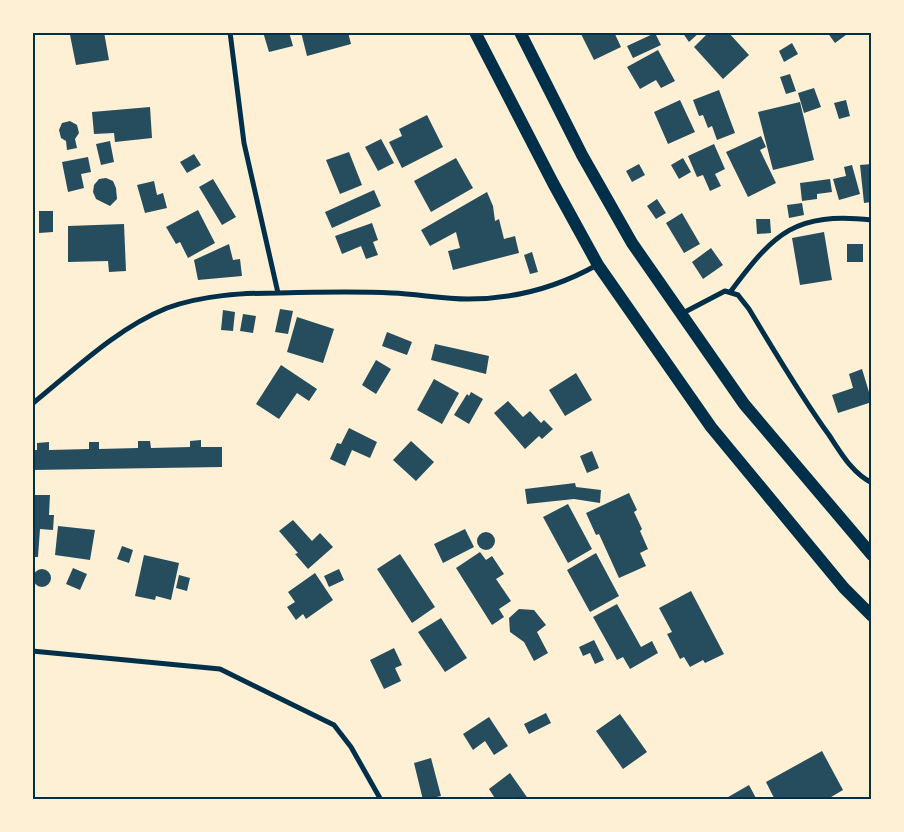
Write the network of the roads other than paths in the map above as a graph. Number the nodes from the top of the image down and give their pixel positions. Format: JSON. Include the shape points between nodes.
{"nodes":[{"id":1,"x":230,"y":32,"type":"edge"},
{"id":2,"x":475,"y":32,"type":"edge"},
{"id":3,"x":520,"y":32,"type":"edge"},
{"id":4,"x":872,"y":220,"type":"edge"},
{"id":5,"x":598,"y":265,"type":"junction"},
{"id":6,"x":731,"y":291,"type":"junction"},
{"id":7,"x":278,"y":293,"type":"junction"},
{"id":8,"x":681,"y":314,"type":"junction"},
{"id":9,"x":32,"y":404,"type":"edge"},
{"id":10,"x":872,"y":483,"type":"edge"},
{"id":11,"x":872,"y":555,"type":"edge"},
{"id":12,"x":872,"y":616,"type":"edge"},
{"id":13,"x":32,"y":651,"type":"edge"},
{"id":14,"x":381,"y":800,"type":"edge"}],
"edges":[{"from":1,"to":7,"type":"street","via":[[244,144]]},
{"from":2,"to":5,"type":"main road"},
{"from":3,"to":8,"type":"main road","via":[[582,155],[628,235]]},
{"from":4,"to":6,"type":"street","via":[[839,216],[805,222],[781,234]]},
{"from":5,"to":7,"type":"street","via":[[556,286],[502,297],[469,299],[395,293]]},
{"from":5,"to":12,"type":"main road","via":[[711,427],[844,588]]},
{"from":6,"to":8,"type":"street","via":[[713,295]]},
{"from":6,"to":10,"type":"street","via":[[749,310],[850,465]]},
{"from":7,"to":9,"type":"street","via":[[238,293],[168,308],[115,337]]},
{"from":8,"to":11,"type":"main road","via":[[744,404]]},
{"from":13,"to":14,"type":"street","via":[[220,668],[334,725]]}]}
